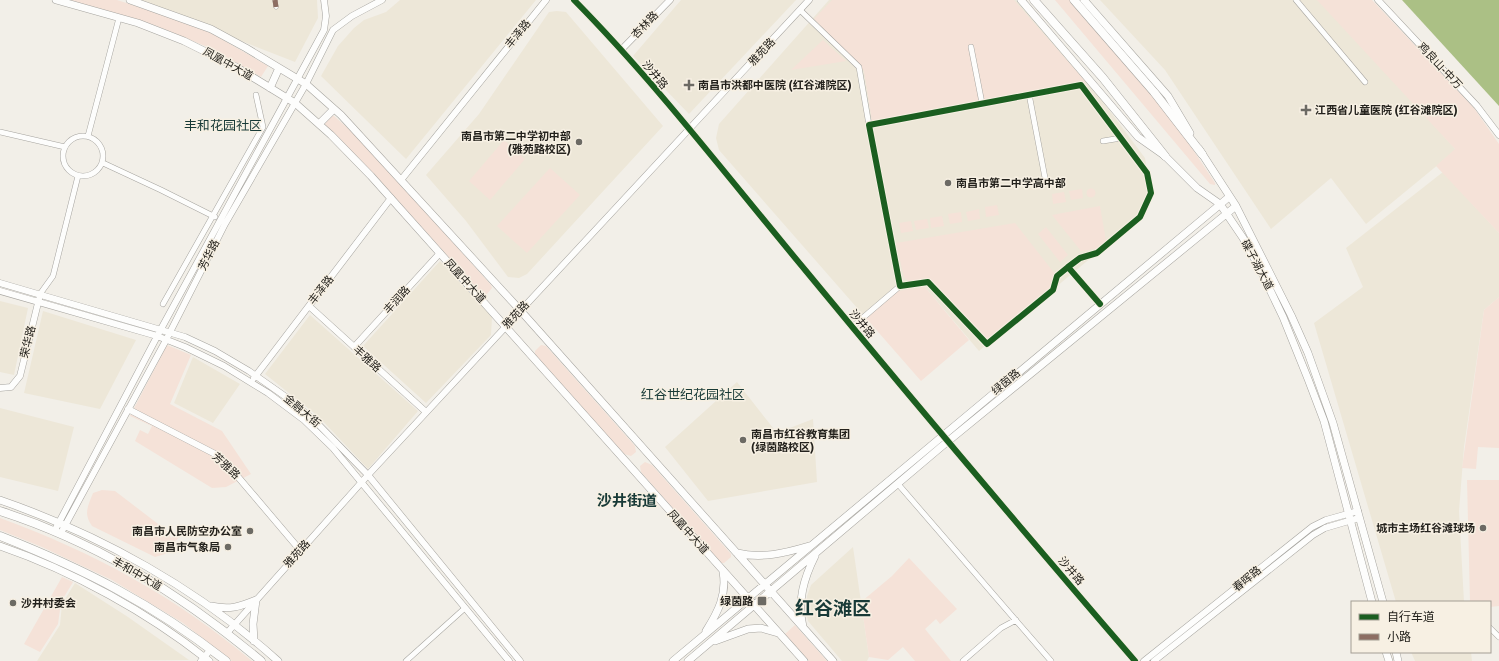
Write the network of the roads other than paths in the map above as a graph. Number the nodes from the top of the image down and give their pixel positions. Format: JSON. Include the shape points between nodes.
{"nodes":[{"id":1,"x":56,"y":0,"type":"edge"},
{"id":2,"x":130,"y":0,"type":"edge"},
{"id":3,"x":275,"y":0,"type":"edge"},
{"id":4,"x":324,"y":0,"type":"edge"},
{"id":5,"x":382,"y":0,"type":"edge"},
{"id":6,"x":546,"y":0,"type":"edge"},
{"id":7,"x":574,"y":0,"type":"edge"},
{"id":8,"x":670,"y":0,"type":"edge"},
{"id":9,"x":809,"y":0,"type":"edge"},
{"id":10,"x":1021,"y":0,"type":"edge"},
{"id":11,"x":1034,"y":0,"type":"edge"},
{"id":12,"x":1074,"y":0,"type":"edge"},
{"id":13,"x":1084,"y":0,"type":"edge"},
{"id":14,"x":1296,"y":0,"type":"edge"},
{"id":15,"x":1378,"y":0,"type":"edge"},
{"id":16,"x":276,"y":7,"type":"dead end"},
{"id":17,"x":800,"y":10,"type":"junction"},
{"id":18,"x":119,"y":18,"type":"junction"},
{"id":19,"x":971,"y":47,"type":"dead end"},
{"id":20,"x":621,"y":50,"type":"junction"},
{"id":21,"x":279,"y":68,"type":"junction"},
{"id":22,"x":296,"y":78,"type":"junction"},
{"id":23,"x":1365,"y":82,"type":"dead end"},
{"id":24,"x":306,"y":84,"type":"junction"},
{"id":25,"x":270,"y":88,"type":"junction"},
{"id":26,"x":256,"y":94,"type":"dead end"},
{"id":27,"x":1029,"y":94,"type":"junction"},
{"id":28,"x":286,"y":98,"type":"junction"},
{"id":29,"x":295,"y":103,"type":"junction"},
{"id":30,"x":982,"y":103,"type":"junction"},
{"id":31,"x":334,"y":109,"type":"junction"},
{"id":32,"x":319,"y":124,"type":"junction"},
{"id":33,"x":869,"y":124,"type":"junction"},
{"id":34,"x":689,"y":130,"type":"junction"},
{"id":35,"x":0,"y":132,"type":"edge"},
{"id":36,"x":1499,"y":135,"type":"edge"},
{"id":37,"x":88,"y":136,"type":"junction"},
{"id":38,"x":1121,"y":138,"type":"junction"},
{"id":39,"x":1103,"y":141,"type":"dead end"},
{"id":40,"x":65,"y":147,"type":"junction"},
{"id":41,"x":1202,"y":154,"type":"junction"},
{"id":42,"x":1165,"y":156,"type":"junction"},
{"id":43,"x":103,"y":163,"type":"junction"},
{"id":44,"x":78,"y":176,"type":"junction"},
{"id":45,"x":401,"y":180,"type":"junction"},
{"id":46,"x":1046,"y":184,"type":"dead end"},
{"id":47,"x":1229,"y":197,"type":"junction"},
{"id":48,"x":391,"y":198,"type":"junction"},
{"id":49,"x":1220,"y":204,"type":"junction"},
{"id":50,"x":1236,"y":206,"type":"junction"},
{"id":51,"x":1226,"y":213,"type":"junction"},
{"id":52,"x":213,"y":216,"type":"junction"},
{"id":53,"x":220,"y":220,"type":"junction"},
{"id":54,"x":440,"y":253,"type":"junction"},
{"id":55,"x":1068,"y":267,"type":"junction"},
{"id":56,"x":0,"y":283,"type":"edge"},
{"id":57,"x":900,"y":286,"type":"junction"},
{"id":58,"x":0,"y":291,"type":"edge"},
{"id":59,"x":40,"y":294,"type":"junction"},
{"id":60,"x":38,"y":302,"type":"junction"},
{"id":61,"x":163,"y":304,"type":"dead end"},
{"id":62,"x":1100,"y":304,"type":"junction"},
{"id":63,"x":309,"y":306,"type":"junction"},
{"id":64,"x":520,"y":310,"type":"junction"},
{"id":65,"x":505,"y":327,"type":"junction"},
{"id":66,"x":852,"y":327,"type":"junction"},
{"id":67,"x":161,"y":329,"type":"junction"},
{"id":68,"x":170,"y":332,"type":"junction"},
{"id":69,"x":157,"y":336,"type":"junction"},
{"id":70,"x":166,"y":340,"type":"junction"},
{"id":71,"x":354,"y":347,"type":"junction"},
{"id":72,"x":256,"y":375,"type":"junction"},
{"id":73,"x":251,"y":382,"type":"junction"},
{"id":74,"x":0,"y":388,"type":"edge"},
{"id":75,"x":128,"y":409,"type":"junction"},
{"id":76,"x":426,"y":412,"type":"junction"},
{"id":77,"x":941,"y":435,"type":"junction"},
{"id":78,"x":948,"y":444,"type":"junction"},
{"id":79,"x":368,"y":475,"type":"junction"},
{"id":80,"x":362,"y":482,"type":"junction"},
{"id":81,"x":898,"y":484,"type":"junction"},
{"id":82,"x":0,"y":500,"type":"edge"},
{"id":83,"x":0,"y":511,"type":"edge"},
{"id":84,"x":1359,"y":515,"type":"junction"},
{"id":85,"x":1350,"y":517,"type":"junction"},
{"id":86,"x":62,"y":524,"type":"junction"},
{"id":87,"x":58,"y":532,"type":"junction"},
{"id":88,"x":0,"y":536,"type":"edge"},
{"id":89,"x":813,"y":544,"type":"junction"},
{"id":90,"x":0,"y":546,"type":"edge"},
{"id":91,"x":300,"y":550,"type":"junction"},
{"id":92,"x":817,"y":552,"type":"junction"},
{"id":93,"x":737,"y":553,"type":"junction"},
{"id":94,"x":723,"y":571,"type":"junction"},
{"id":95,"x":765,"y":584,"type":"junction"},
{"id":96,"x":771,"y":592,"type":"junction"},
{"id":97,"x":748,"y":599,"type":"junction"},
{"id":98,"x":256,"y":600,"type":"junction"},
{"id":99,"x":1372,"y":601,"type":"edge"},
{"id":100,"x":1383,"y":601,"type":"edge"},
{"id":101,"x":206,"y":605,"type":"junction"},
{"id":102,"x":754,"y":606,"type":"junction"},
{"id":103,"x":465,"y":608,"type":"junction"},
{"id":104,"x":1016,"y":620,"type":"junction"},
{"id":105,"x":234,"y":624,"type":"junction"},
{"id":106,"x":803,"y":627,"type":"junction"},
{"id":107,"x":1491,"y":629,"type":"edge"},
{"id":108,"x":227,"y":633,"type":"junction"},
{"id":109,"x":778,"y":633,"type":"junction"},
{"id":110,"x":704,"y":636,"type":"junction"},
{"id":111,"x":1499,"y":637,"type":"edge"},
{"id":112,"x":254,"y":641,"type":"junction"},
{"id":113,"x":710,"y":643,"type":"junction"},
{"id":114,"x":211,"y":649,"type":"junction"},
{"id":115,"x":205,"y":660,"type":"edge"},
{"id":116,"x":226,"y":661,"type":"edge"},
{"id":117,"x":261,"y":661,"type":"edge"},
{"id":118,"x":278,"y":661,"type":"edge"},
{"id":119,"x":406,"y":661,"type":"edge"},
{"id":120,"x":509,"y":661,"type":"edge"},
{"id":121,"x":520,"y":661,"type":"edge"},
{"id":122,"x":673,"y":661,"type":"edge"},
{"id":123,"x":688,"y":661,"type":"edge"},
{"id":124,"x":804,"y":661,"type":"edge"},
{"id":125,"x":833,"y":661,"type":"edge"},
{"id":126,"x":963,"y":661,"type":"edge"},
{"id":127,"x":1051,"y":661,"type":"edge"},
{"id":128,"x":1135,"y":661,"type":"edge"},
{"id":129,"x":1144,"y":661,"type":"edge"},
{"id":130,"x":1154,"y":661,"type":"edge"}],
"edges":[{"from":1,"to":18,"type":"main road","name":"凤凰中大道"},
{"from":2,"to":21,"type":"main road","name":"凤凰中大道","via":[[211,29]]},
{"from":3,"to":16,"type":"street"},
{"from":4,"to":22,"type":"street","name":"芳华路","via":[[324,30]]},
{"from":5,"to":24,"type":"street","name":"芳华路","via":[[352,16],[333,30]]},
{"from":6,"to":45,"type":"street","name":"丰泽路"},
{"from":7,"to":20,"type":"street","name":"沙井路"},
{"from":8,"to":20,"type":"street","name":"杏林路"},
{"from":9,"to":17,"type":"street","name":"雅苑路"},
{"from":10,"to":42,"type":"main road","name":"碟子湖大道","via":[[1138,137]]},
{"from":11,"to":42,"type":"main road","via":[[1103,78]]},
{"from":12,"to":41,"type":"main road","via":[[1154,92]]},
{"from":13,"to":41,"type":"main road","name":"碟子湖大道","via":[[1168,96]]},
{"from":14,"to":23,"type":"street"},
{"from":15,"to":36,"type":"street","name":"鸡良山-中万","via":[[1477,106]]},
{"from":17,"to":33,"type":"street","via":[[859,67]]},
{"from":17,"to":34,"type":"street","name":"雅苑路"},
{"from":18,"to":25,"type":"main road","name":"凤凰中大道","via":[[138,23],[210,53]]},
{"from":18,"to":37,"type":"street"},
{"from":19,"to":30,"type":"street"},
{"from":20,"to":34,"type":"street","name":"沙井路"},
{"from":21,"to":22,"type":"main road","name":"凤凰中大道"},
{"from":21,"to":25,"type":"main road"},
{"from":22,"to":24,"type":"main road","name":"凤凰中大道"},
{"from":22,"to":28,"type":"street","name":"芳华路"},
{"from":24,"to":29,"type":"street","name":"芳华路"},
{"from":24,"to":31,"type":"main road","name":"凤凰中大道"},
{"from":25,"to":28,"type":"main road","name":"凤凰中大道"},
{"from":26,"to":52,"type":"street","via":[[263,127]]},
{"from":27,"to":30,"type":"street"},
{"from":27,"to":38,"type":"street","via":[[1081,85]]},
{"from":27,"to":46,"type":"street"},
{"from":28,"to":29,"type":"main road","name":"凤凰中大道"},
{"from":28,"to":53,"type":"street","name":"芳华路"},
{"from":29,"to":32,"type":"main road","name":"凤凰中大道"},
{"from":29,"to":68,"type":"street","name":"芳华路","via":[[225,224]]},
{"from":30,"to":33,"type":"street"},
{"from":31,"to":32,"type":"main road"},
{"from":31,"to":45,"type":"main road","name":"凤凰中大道"},
{"from":32,"to":48,"type":"main road","name":"凤凰中大道"},
{"from":33,"to":57,"type":"street"},
{"from":34,"to":64,"type":"street","name":"雅苑路"},
{"from":34,"to":66,"type":"street","name":"沙井路"},
{"from":35,"to":40,"type":"street"},
{"from":37,"to":40,"type":"street","via":[[77,136]]},
{"from":37,"to":43,"type":"street","via":[[100,143],[103,149]]},
{"from":38,"to":39,"type":"street"},
{"from":38,"to":55,"type":"street","via":[[1147,173],[1151,192],[1140,217],[1097,253],[1080,258]]},
{"from":40,"to":44,"type":"street","via":[[64,161],[72,173]]},
{"from":41,"to":47,"type":"main road","name":"碟子湖大道"},
{"from":42,"to":49,"type":"main road","name":"碟子湖大道","via":[[1197,188]]},
{"from":43,"to":44,"type":"street","via":[[96,172]]},
{"from":43,"to":52,"type":"street"},
{"from":44,"to":59,"type":"street","via":[[53,276]]},
{"from":45,"to":64,"type":"main road","name":"凤凰中大道"},
{"from":47,"to":49,"type":"main road","name":"绿茵路"},
{"from":47,"to":50,"type":"main road","name":"碟子湖大道"},
{"from":48,"to":54,"type":"main road","name":"凤凰中大道"},
{"from":48,"to":63,"type":"street","name":"丰泽路"},
{"from":49,"to":51,"type":"main road","name":"碟子湖大道"},
{"from":49,"to":62,"type":"main road","name":"绿茵路"},
{"from":50,"to":51,"type":"main road","name":"绿茵路"},
{"from":50,"to":84,"type":"main road","name":"碟子湖大道","via":[[1291,315],[1310,360],[1333,423]]},
{"from":51,"to":78,"type":"main road","name":"绿茵路"},
{"from":51,"to":85,"type":"main road","name":"碟子湖大道","via":[[1259,267],[1308,379],[1324,421]]},
{"from":52,"to":53,"type":"street"},
{"from":52,"to":61,"type":"street"},
{"from":53,"to":67,"type":"street","name":"芳华路"},
{"from":54,"to":65,"type":"main road","name":"凤凰中大道"},
{"from":54,"to":71,"type":"street","name":"丰润路"},
{"from":55,"to":57,"type":"street","via":[[1057,276],[1053,290],[987,344],[928,282]]},
{"from":55,"to":62,"type":"street"},
{"from":56,"to":59,"type":"street","name":"金融大街"},
{"from":57,"to":66,"type":"street"},
{"from":58,"to":60,"type":"street","name":"金融大街"},
{"from":59,"to":60,"type":"street","name":"荣华路"},
{"from":59,"to":67,"type":"street","name":"金融大街"},
{"from":60,"to":69,"type":"street","name":"金融大街"},
{"from":60,"to":74,"type":"street","name":"荣华路","via":[[20,376],[11,387]]},
{"from":62,"to":77,"type":"main road","name":"绿茵路"},
{"from":63,"to":71,"type":"street","name":"丰雅路"},
{"from":63,"to":72,"type":"street","name":"丰泽路"},
{"from":64,"to":65,"type":"street","name":"雅苑路"},
{"from":64,"to":93,"type":"main road","name":"凤凰中大道"},
{"from":65,"to":76,"type":"street","name":"雅苑路"},
{"from":65,"to":94,"type":"main road","name":"凤凰中大道"},
{"from":66,"to":77,"type":"street","name":"沙井路"},
{"from":67,"to":68,"type":"street","name":"金融大街"},
{"from":67,"to":69,"type":"street","name":"芳华路"},
{"from":68,"to":70,"type":"street","name":"芳华路"},
{"from":68,"to":72,"type":"street","name":"金融大街","via":[[215,351]]},
{"from":69,"to":70,"type":"street","name":"金融大街"},
{"from":69,"to":86,"type":"street","name":"芳华路"},
{"from":70,"to":73,"type":"street","name":"金融大街","via":[[224,366]]},
{"from":70,"to":75,"type":"street","name":"芳华路"},
{"from":71,"to":76,"type":"street","name":"丰雅路"},
{"from":72,"to":73,"type":"street","name":"丰泽路"},
{"from":72,"to":79,"type":"street","name":"金融大街","via":[[315,421]]},
{"from":73,"to":80,"type":"street","name":"金融大街","via":[[304,420],[333,448]]},
{"from":75,"to":86,"type":"street","name":"芳华路"},
{"from":75,"to":91,"type":"street","name":"芳雅路","via":[[217,455],[234,471]]},
{"from":76,"to":79,"type":"street","name":"雅苑路"},
{"from":77,"to":78,"type":"street","name":"沙井路"},
{"from":77,"to":89,"type":"main road","name":"绿茵路"},
{"from":78,"to":81,"type":"main road","name":"绿茵路"},
{"from":78,"to":128,"type":"street","name":"沙井路"},
{"from":79,"to":80,"type":"street","name":"雅苑路"},
{"from":79,"to":121,"type":"street","name":"金融大街"},
{"from":80,"to":91,"type":"street","name":"雅苑路"},
{"from":80,"to":103,"type":"street","name":"金融大街"},
{"from":81,"to":92,"type":"main road","name":"绿茵路"},
{"from":81,"to":104,"type":"street"},
{"from":82,"to":86,"type":"main road"},
{"from":83,"to":87,"type":"main road","name":"丰和中大道"},
{"from":84,"to":85,"type":"street","name":"春晖路"},
{"from":84,"to":100,"type":"main road","name":"碟子湖大道"},
{"from":85,"to":99,"type":"main road","name":"碟子湖大道"},
{"from":85,"to":129,"type":"street","name":"春晖路","via":[[1326,520],[1312,527]]},
{"from":85,"to":130,"type":"street","name":"春晖路","via":[[1313,534]]},
{"from":86,"to":87,"type":"street","name":"芳华路"},
{"from":86,"to":101,"type":"main road","via":[[114,548]]},
{"from":87,"to":108,"type":"main road","name":"丰和中大道","via":[[129,568],[179,598]]},
{"from":88,"to":114,"type":"main road","name":"丰和中大道","via":[[54,557],[104,581],[172,621]]},
{"from":89,"to":93,"type":"main road","via":[[772,556]]},
{"from":89,"to":95,"type":"main road","name":"绿茵路"},
{"from":90,"to":115,"type":"main road","via":[[53,568],[124,604]]},
{"from":91,"to":98,"type":"street","name":"雅苑路"},
{"from":92,"to":96,"type":"main road","name":"绿茵路"},
{"from":92,"to":106,"type":"main road","via":[[803,586],[800,616]]},
{"from":93,"to":95,"type":"main road","name":"凤凰中大道"},
{"from":94,"to":97,"type":"main road","name":"凤凰中大道"},
{"from":94,"to":110,"type":"main road","via":[[725,580],[722,605]]},
{"from":95,"to":96,"type":"main road","name":"凤凰中大道"},
{"from":95,"to":97,"type":"main road","name":"绿茵路"},
{"from":96,"to":102,"type":"main road","name":"绿茵路"},
{"from":96,"to":106,"type":"main road","name":"凤凰中大道"},
{"from":97,"to":102,"type":"main road","name":"凤凰中大道"},
{"from":97,"to":110,"type":"main road","name":"绿茵路"},
{"from":98,"to":101,"type":"main road","via":[[225,609]]},
{"from":98,"to":105,"type":"street","name":"雅苑路"},
{"from":98,"to":112,"type":"main road"},
{"from":101,"to":105,"type":"main road"},
{"from":102,"to":109,"type":"main road","name":"凤凰中大道"},
{"from":102,"to":113,"type":"main road","name":"绿茵路"},
{"from":103,"to":119,"type":"street"},
{"from":103,"to":120,"type":"street","name":"金融大街"},
{"from":104,"to":126,"type":"street","via":[[1001,628]]},
{"from":104,"to":127,"type":"street"},
{"from":105,"to":108,"type":"street","name":"雅苑路"},
{"from":105,"to":112,"type":"main road"},
{"from":106,"to":125,"type":"main road","name":"凤凰中大道"},
{"from":107,"to":111,"type":"street"},
{"from":108,"to":117,"type":"main road","name":"丰和中大道"},
{"from":109,"to":113,"type":"main road","via":[[755,628]]},
{"from":109,"to":124,"type":"main road","name":"凤凰中大道"},
{"from":110,"to":122,"type":"main road","name":"绿茵路"},
{"from":112,"to":118,"type":"main road"},
{"from":113,"to":123,"type":"main road","name":"绿茵路"},
{"from":114,"to":115,"type":"street"},
{"from":114,"to":116,"type":"main road","name":"丰和中大道"}]}
